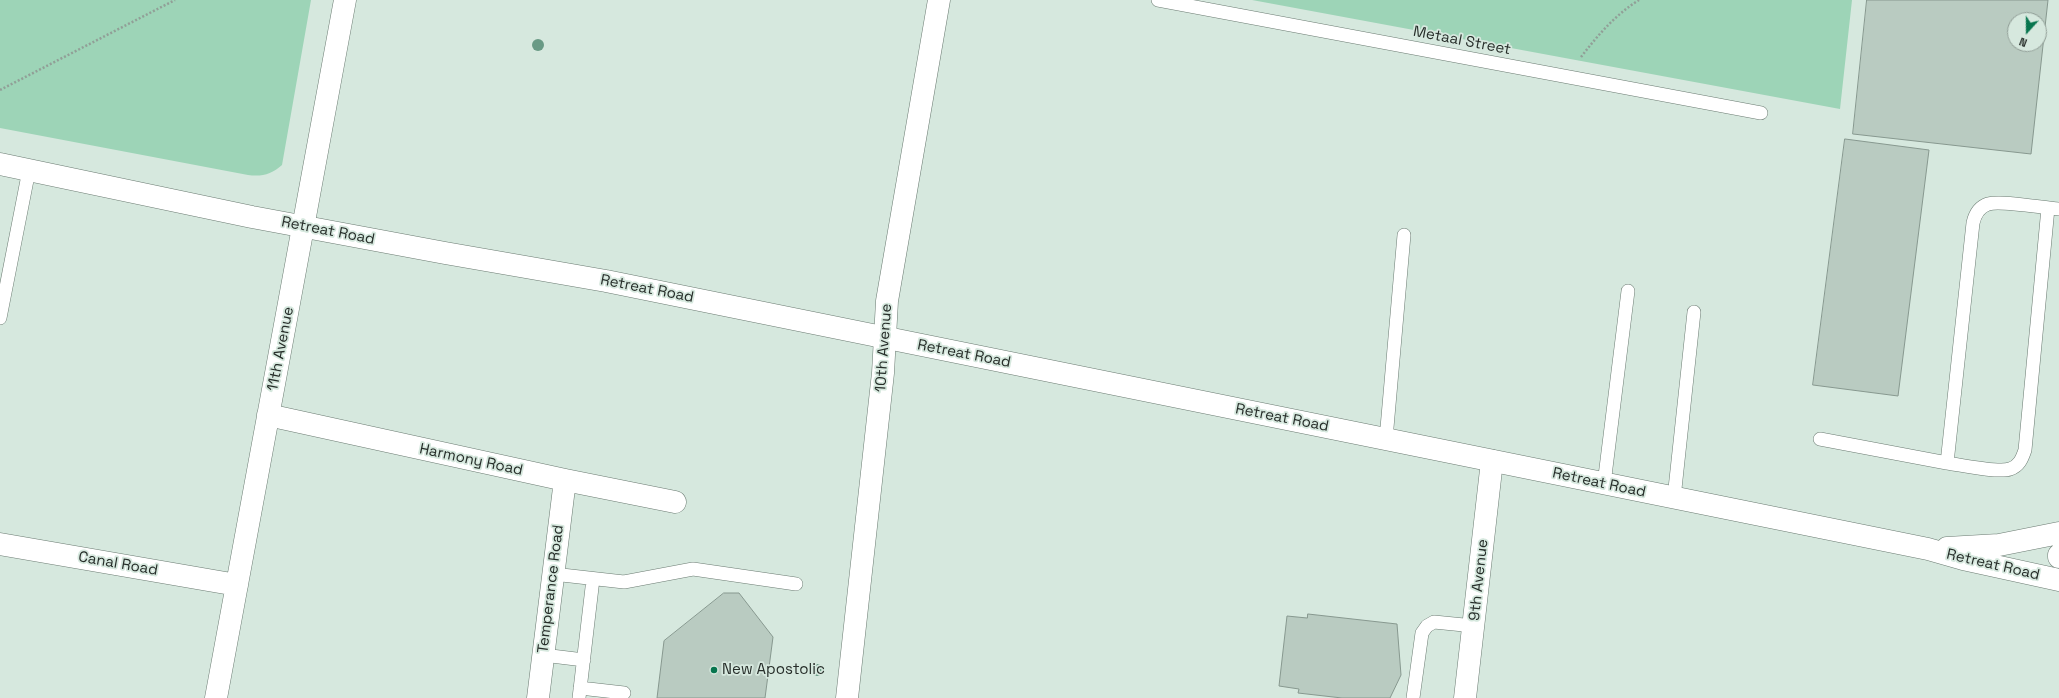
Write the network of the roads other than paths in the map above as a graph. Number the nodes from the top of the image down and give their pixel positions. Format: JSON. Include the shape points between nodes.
{"nodes":[{"id":1,"x":345,"y":0,"type":"edge"},
{"id":2,"x":939,"y":0,"type":"edge"},
{"id":3,"x":1158,"y":0,"type":"edge"},
{"id":4,"x":1761,"y":113,"type":"dead end"},
{"id":5,"x":0,"y":164,"type":"edge"},
{"id":6,"x":29,"y":170,"type":"junction"},
{"id":7,"x":2054,"y":209,"type":"edge"},
{"id":8,"x":303,"y":227,"type":"junction"},
{"id":9,"x":1404,"y":235,"type":"dead end"},
{"id":10,"x":1628,"y":291,"type":"dead end"},
{"id":11,"x":1694,"y":312,"type":"dead end"},
{"id":12,"x":0,"y":318,"type":"edge"},
{"id":13,"x":885,"y":338,"type":"junction"},
{"id":14,"x":268,"y":415,"type":"junction"},
{"id":15,"x":1386,"y":439,"type":"junction"},
{"id":16,"x":1820,"y":439,"type":"dead end"},
{"id":17,"x":1492,"y":461,"type":"junction"},
{"id":18,"x":1947,"y":463,"type":"junction"},
{"id":19,"x":565,"y":480,"type":"junction"},
{"id":20,"x":1604,"y":484,"type":"junction"},
{"id":21,"x":1674,"y":498,"type":"junction"},
{"id":22,"x":675,"y":502,"type":"dead end"},
{"id":23,"x":2059,"y":533,"type":"edge"},
{"id":24,"x":0,"y":544,"type":"edge"},
{"id":25,"x":1928,"y":549,"type":"junction"},
{"id":26,"x":553,"y":574,"type":"junction"},
{"id":27,"x":593,"y":579,"type":"junction"},
{"id":28,"x":2059,"y":580,"type":"edge"},
{"id":29,"x":796,"y":584,"type":"dead end"},
{"id":30,"x":237,"y":585,"type":"junction"},
{"id":31,"x":1474,"y":626,"type":"junction"},
{"id":32,"x":543,"y":655,"type":"junction"},
{"id":33,"x":584,"y":660,"type":"junction"},
{"id":34,"x":579,"y":693,"type":"edge"},
{"id":35,"x":624,"y":693,"type":"dead end"},
{"id":36,"x":216,"y":698,"type":"edge"},
{"id":37,"x":538,"y":698,"type":"edge"},
{"id":38,"x":847,"y":698,"type":"edge"},
{"id":39,"x":1413,"y":698,"type":"edge"},
{"id":40,"x":1465,"y":698,"type":"edge"}],
"edges":[{"from":1,"to":8,"type":"street","name":"11th Avenue"},
{"from":2,"to":13,"type":"street","name":"10th Avenue","via":[[887,301]]},
{"from":3,"to":4,"type":"lane","name":"Metaal Street"},
{"from":5,"to":6,"type":"street","name":"Retreat Road"},
{"from":6,"to":8,"type":"street","name":"Retreat Road"},
{"from":6,"to":12,"type":"lane"},
{"from":7,"to":18,"type":"lane","via":[[2022,459],[2013,468],[2000,470]]},
{"from":7,"to":18,"type":"lane","via":[[1997,203],[1988,204],[1976,214]]},
{"from":8,"to":13,"type":"street","name":"Retreat Road","via":[[606,281]]},
{"from":8,"to":14,"type":"street","name":"11th Avenue"},
{"from":9,"to":15,"type":"lane"},
{"from":10,"to":20,"type":"lane"},
{"from":11,"to":21,"type":"lane"},
{"from":13,"to":15,"type":"street","name":"Retreat Road"},
{"from":13,"to":38,"type":"street","name":"10th Avenue"},
{"from":14,"to":19,"type":"street","name":"Harmony Road"},
{"from":14,"to":30,"type":"street","name":"11th Avenue"},
{"from":15,"to":17,"type":"street","name":"Retreat Road"},
{"from":16,"to":18,"type":"lane"},
{"from":17,"to":20,"type":"street","name":"Retreat Road"},
{"from":17,"to":31,"type":"street","name":"9th Avenue"},
{"from":19,"to":22,"type":"street","name":"Harmony Road"},
{"from":19,"to":26,"type":"street","name":"Temperance Road"},
{"from":20,"to":21,"type":"street","name":"Retreat Road"},
{"from":21,"to":25,"type":"street","name":"Retreat Road"},
{"from":23,"to":25,"type":"street","name":"Retreat Road","via":[[1999,545]]},
{"from":24,"to":30,"type":"street","name":"Canal Road"},
{"from":25,"to":28,"type":"street","name":"Retreat Road"},
{"from":26,"to":27,"type":"lane"},
{"from":26,"to":32,"type":"street","name":"Temperance Road"},
{"from":27,"to":29,"type":"lane","via":[[631,582],[693,569]]},
{"from":27,"to":33,"type":"lane"},
{"from":30,"to":36,"type":"street","name":"11th Avenue"},
{"from":31,"to":39,"type":"lane","via":[[1434,622],[1427,626],[1422,633]]},
{"from":31,"to":40,"type":"street","name":"9th Avenue"},
{"from":32,"to":33,"type":"lane"},
{"from":32,"to":37,"type":"street","name":"Temperance Road"},
{"from":33,"to":34,"type":"lane"},
{"from":34,"to":35,"type":"lane"}]}
